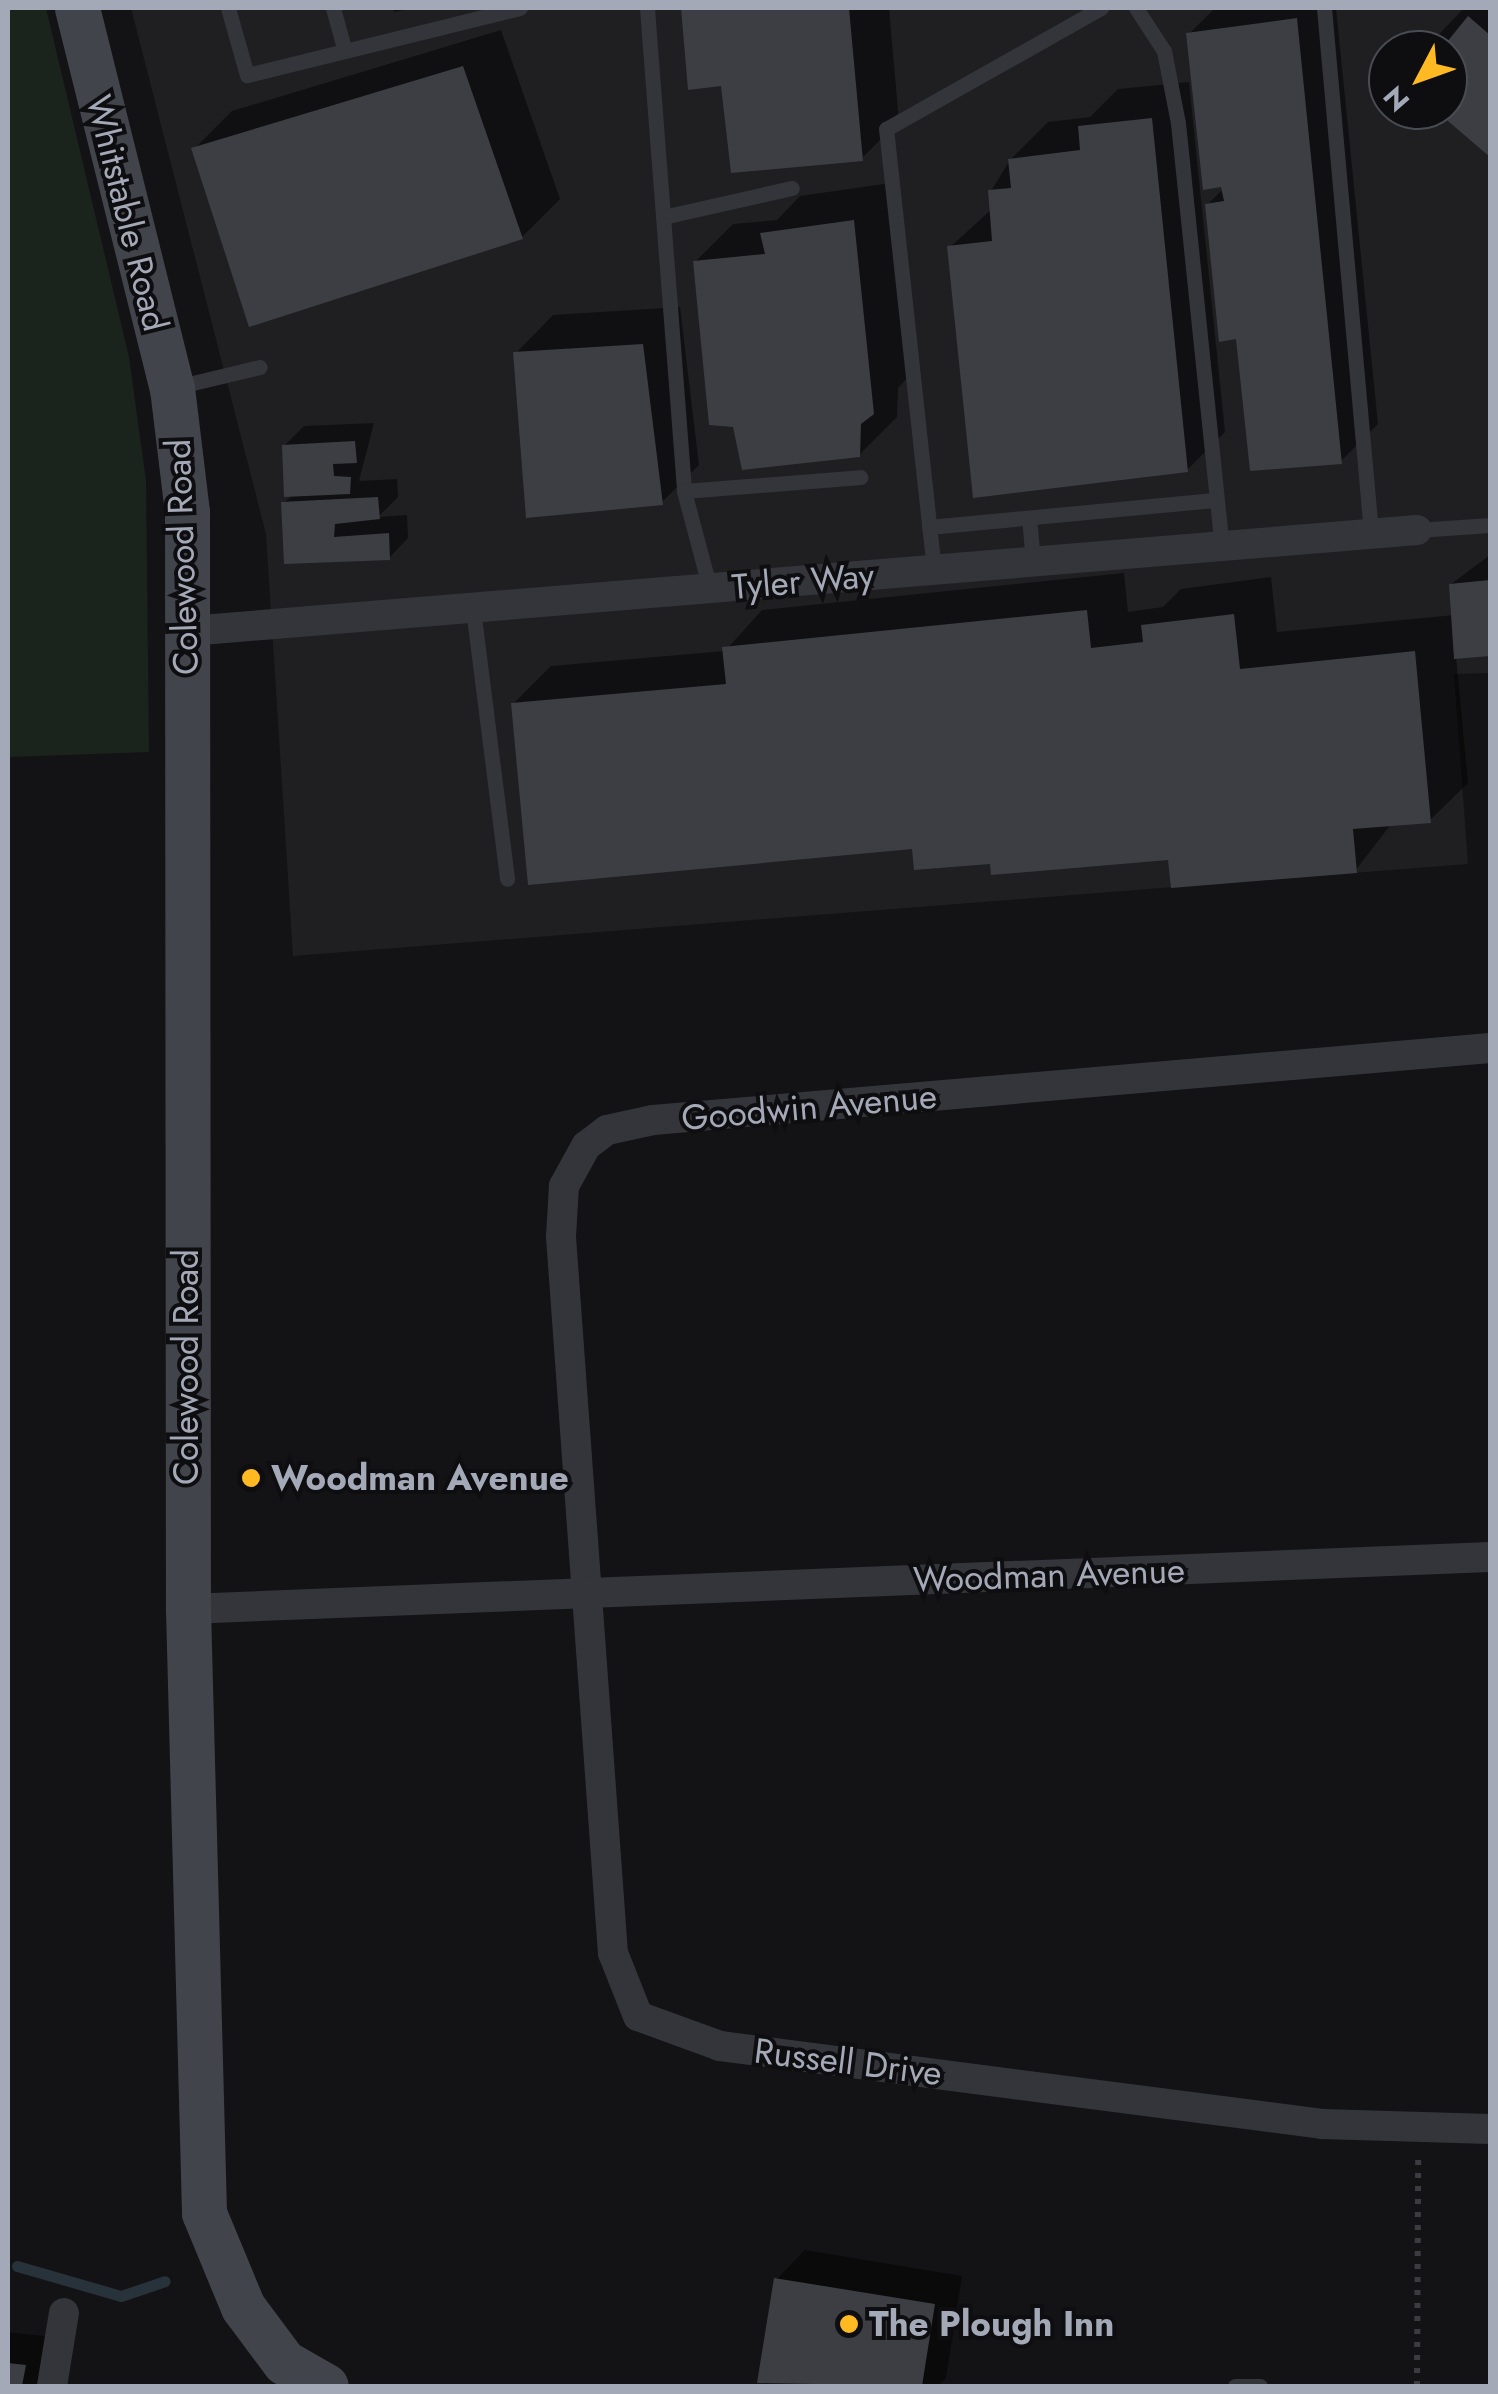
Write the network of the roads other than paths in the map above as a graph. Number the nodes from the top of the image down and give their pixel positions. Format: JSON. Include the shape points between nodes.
{"nodes":[{"id":1,"x":78,"y":8,"type":"edge"},
{"id":2,"x":228,"y":8,"type":"edge"},
{"id":3,"x":333,"y":8,"type":"edge"},
{"id":4,"x":520,"y":8,"type":"edge"},
{"id":5,"x":647,"y":8,"type":"edge"},
{"id":6,"x":1100,"y":8,"type":"edge"},
{"id":7,"x":1136,"y":8,"type":"edge"},
{"id":8,"x":1324,"y":8,"type":"edge"},
{"id":9,"x":344,"y":48,"type":"junction"},
{"id":10,"x":792,"y":188,"type":"dead end"},
{"id":11,"x":663,"y":217,"type":"junction"},
{"id":12,"x":260,"y":368,"type":"dead end"},
{"id":13,"x":175,"y":403,"type":"junction"},
{"id":14,"x":860,"y":477,"type":"dead end"},
{"id":15,"x":684,"y":492,"type":"junction"},
{"id":16,"x":1218,"y":500,"type":"junction"},
{"id":17,"x":1028,"y":518,"type":"junction"},
{"id":18,"x":1490,"y":525,"type":"edge"},
{"id":19,"x":929,"y":527,"type":"junction"},
{"id":20,"x":1417,"y":530,"type":"joint"},
{"id":21,"x":1371,"y":533,"type":"junction"},
{"id":22,"x":1222,"y":546,"type":"junction"},
{"id":23,"x":1034,"y":562,"type":"junction"},
{"id":24,"x":934,"y":570,"type":"junction"},
{"id":25,"x":710,"y":589,"type":"junction"},
{"id":26,"x":473,"y":609,"type":"junction"},
{"id":27,"x":188,"y":630,"type":"junction"},
{"id":28,"x":508,"y":879,"type":"dead end"},
{"id":29,"x":1490,"y":1048,"type":"edge"},
{"id":30,"x":1490,"y":1557,"type":"edge"},
{"id":31,"x":594,"y":1593,"type":"junction"},
{"id":32,"x":188,"y":1609,"type":"junction"},
{"id":33,"x":1490,"y":2129,"type":"edge"},
{"id":34,"x":64,"y":2313,"type":"dead end"},
{"id":35,"x":52,"y":2386,"type":"edge"},
{"id":36,"x":326,"y":2386,"type":"edge"},
{"id":37,"x":1236,"y":2386,"type":"edge"},
{"id":38,"x":1260,"y":2386,"type":"edge"}],
"edges":[{"from":1,"to":13,"type":"main road","name":"Whitstable Road"},
{"from":2,"to":9,"type":"lane","via":[[247,74]]},
{"from":3,"to":9,"type":"lane"},
{"from":4,"to":9,"type":"lane"},
{"from":5,"to":11,"type":"lane"},
{"from":6,"to":19,"type":"lane","via":[[886,128]]},
{"from":7,"to":16,"type":"lane","via":[[1164,50],[1178,123]]},
{"from":8,"to":21,"type":"lane"},
{"from":10,"to":11,"type":"lane"},
{"from":11,"to":15,"type":"lane"},
{"from":12,"to":13,"type":"lane"},
{"from":13,"to":27,"type":"main road","name":"Colewood Road"},
{"from":14,"to":15,"type":"lane"},
{"from":15,"to":25,"type":"lane"},
{"from":16,"to":17,"type":"lane"},
{"from":16,"to":22,"type":"lane"},
{"from":17,"to":19,"type":"lane"},
{"from":17,"to":23,"type":"lane"},
{"from":18,"to":20,"type":"lane"},
{"from":19,"to":24,"type":"lane"},
{"from":20,"to":21,"type":"street","name":"Tyler Way"},
{"from":21,"to":22,"type":"street","name":"Tyler Way"},
{"from":22,"to":23,"type":"street","name":"Tyler Way"},
{"from":23,"to":24,"type":"street","name":"Tyler Way"},
{"from":24,"to":25,"type":"street","name":"Tyler Way"},
{"from":25,"to":26,"type":"street","name":"Tyler Way"},
{"from":26,"to":27,"type":"street","name":"Tyler Way"},
{"from":26,"to":28,"type":"lane"},
{"from":27,"to":32,"type":"main road","name":"Colewood Road"},
{"from":29,"to":31,"type":"street","name":"Goodwin Avenue","via":[[607,1130],[564,1186],[562,1237]]},
{"from":30,"to":31,"type":"street","name":"Woodman Avenue"},
{"from":31,"to":32,"type":"street","name":"Woodman Avenue"},
{"from":31,"to":33,"type":"street","name":"Russell Drive","via":[[613,1952],[638,2016],[720,2046],[1322,2124]]},
{"from":32,"to":36,"type":"main road","name":"Colewood Road","via":[[204,2214],[243,2308],[284,2362]]},
{"from":34,"to":35,"type":"street"},
{"from":37,"to":38,"type":"lane"}]}
